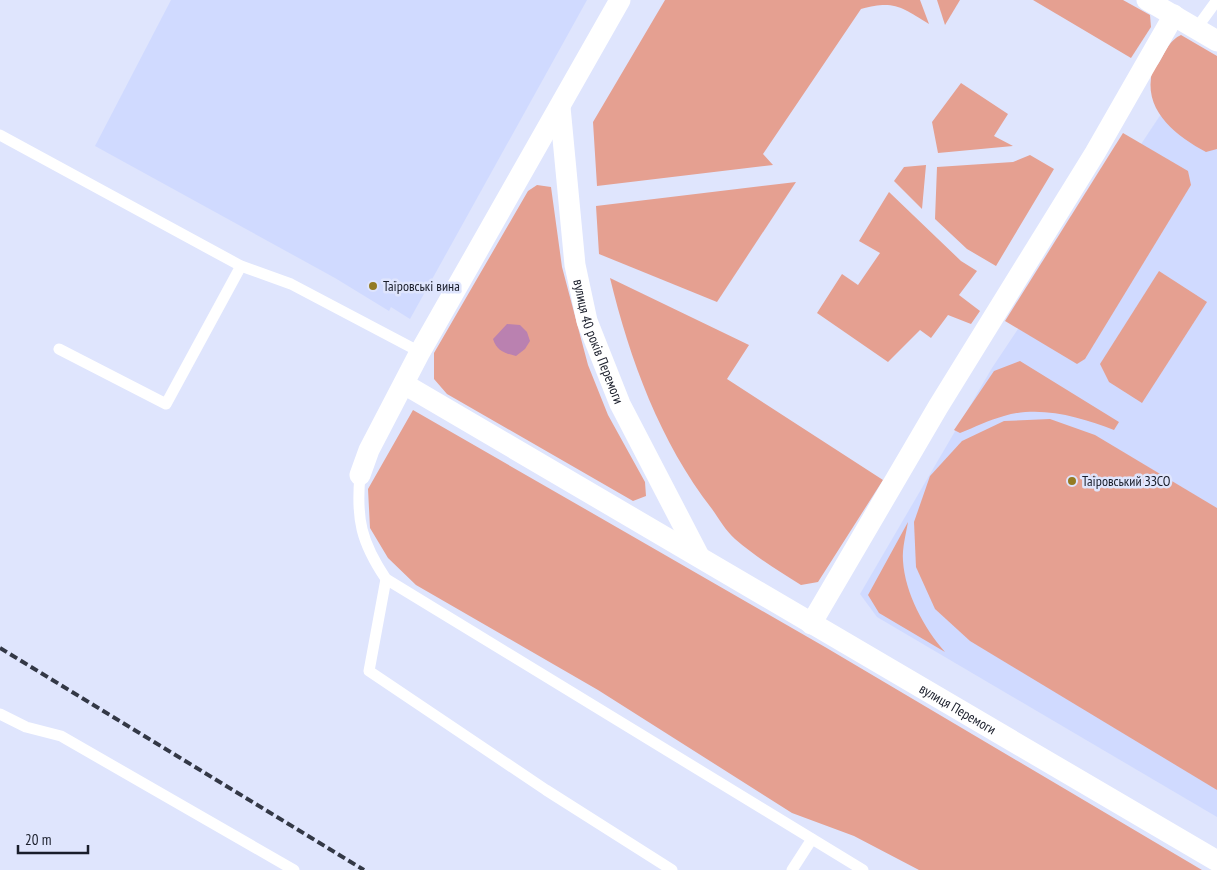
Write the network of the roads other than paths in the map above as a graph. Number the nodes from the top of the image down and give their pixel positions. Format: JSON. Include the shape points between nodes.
{"nodes":[{"id":1,"x":620,"y":0,"type":"edge"},
{"id":2,"x":1147,"y":0,"type":"edge"},
{"id":3,"x":1217,"y":0,"type":"edge"},
{"id":4,"x":1174,"y":15,"type":"junction"},
{"id":5,"x":1196,"y":29,"type":"junction"},
{"id":6,"x":1217,"y":41,"type":"edge"},
{"id":7,"x":560,"y":107,"type":"junction"},
{"id":8,"x":0,"y":135,"type":"edge"},
{"id":9,"x":241,"y":266,"type":"junction"},
{"id":10,"x":59,"y":349,"type":"dead end"},
{"id":11,"x":420,"y":352,"type":"junction"},
{"id":12,"x":404,"y":384,"type":"junction"},
{"id":13,"x":360,"y":475,"type":"joint"},
{"id":14,"x":699,"y":557,"type":"junction"},
{"id":15,"x":386,"y":579,"type":"junction"},
{"id":16,"x":811,"y":624,"type":"junction"},
{"id":17,"x":0,"y":714,"type":"edge"},
{"id":18,"x":812,"y":839,"type":"junction"},
{"id":19,"x":1217,"y":861,"type":"edge"},
{"id":20,"x":294,"y":870,"type":"edge"},
{"id":21,"x":672,"y":870,"type":"edge"},
{"id":22,"x":792,"y":870,"type":"edge"},
{"id":23,"x":863,"y":870,"type":"edge"}],
"edges":[{"from":1,"to":7,"type":"street"},
{"from":2,"to":4,"type":"street"},
{"from":3,"to":5,"type":"lane"},
{"from":4,"to":5,"type":"street"},
{"from":4,"to":16,"type":"street"},
{"from":5,"to":6,"type":"street"},
{"from":7,"to":11,"type":"street"},
{"from":7,"to":14,"type":"street","name":"вулиця 40 років Перемоги","via":[[575,265],[587,321],[620,404]]},
{"from":8,"to":9,"type":"lane"},
{"from":9,"to":10,"type":"lane","via":[[166,404]]},
{"from":9,"to":11,"type":"lane","via":[[291,284]]},
{"from":11,"to":12,"type":"street"},
{"from":12,"to":13,"type":"street","via":[[369,450]]},
{"from":12,"to":14,"type":"street","name":"вулиця Перемоги"},
{"from":13,"to":15,"type":"lane","via":[[357,503],[360,529],[369,554]]},
{"from":14,"to":16,"type":"street","name":"вулиця Перемоги"},
{"from":15,"to":18,"type":"lane"},
{"from":15,"to":21,"type":"lane","via":[[369,671]]},
{"from":16,"to":19,"type":"street","name":"вулиця Перемоги"},
{"from":17,"to":20,"type":"lane","via":[[61,736]]},
{"from":18,"to":22,"type":"lane"},
{"from":18,"to":23,"type":"lane"}]}
